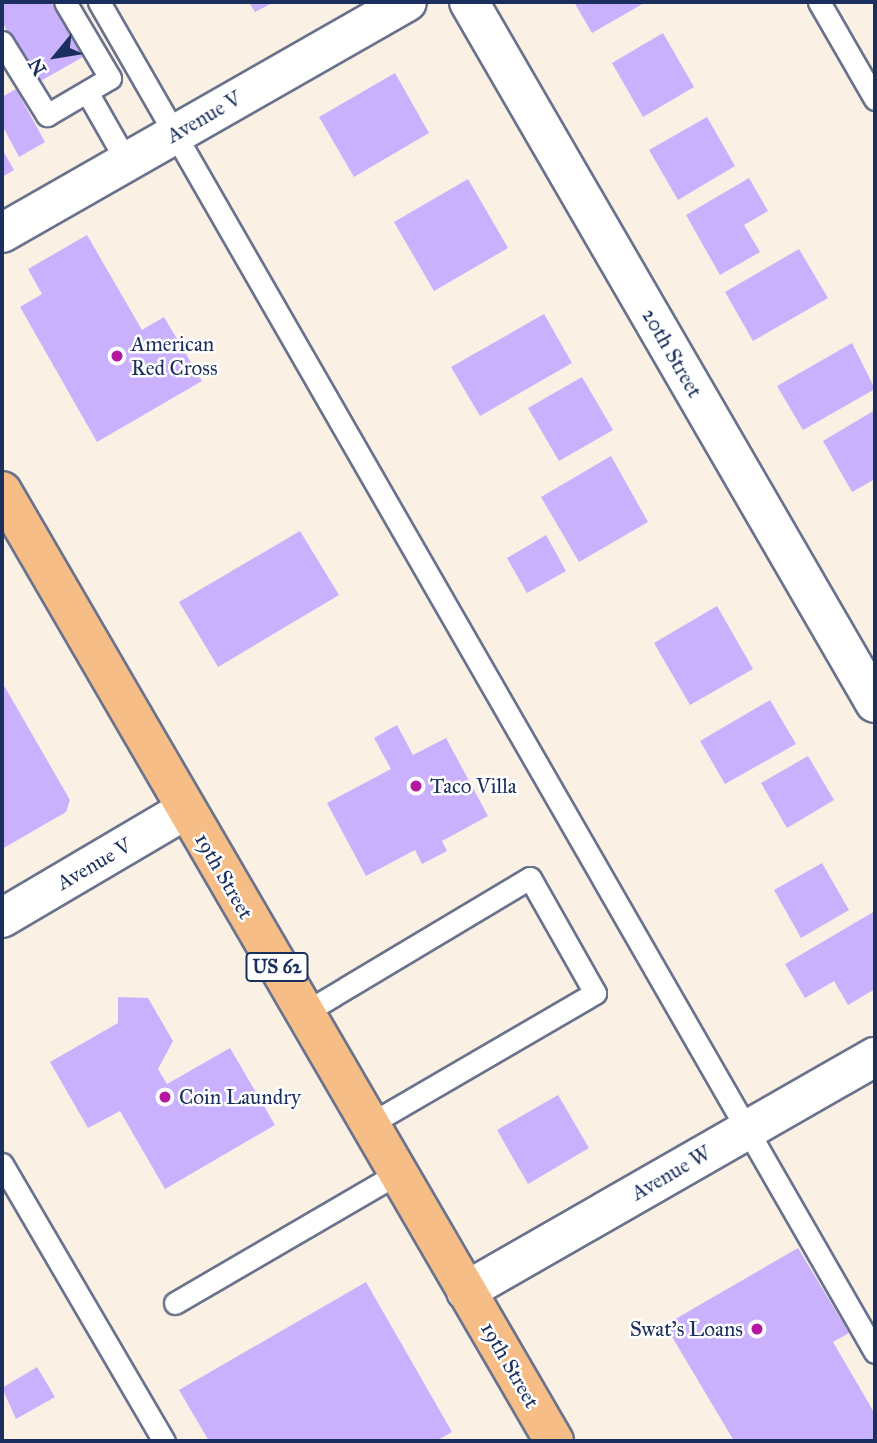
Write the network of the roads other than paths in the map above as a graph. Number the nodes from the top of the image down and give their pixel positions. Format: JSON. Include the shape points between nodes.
{"nodes":[{"id":1,"x":65,"y":2,"type":"edge"},
{"id":2,"x":99,"y":2,"type":"edge"},
{"id":3,"x":407,"y":2,"type":"edge"},
{"id":4,"x":469,"y":2,"type":"edge"},
{"id":5,"x":819,"y":2,"type":"edge"},
{"id":6,"x":2,"y":42,"type":"edge"},
{"id":7,"x":87,"y":92,"type":"junction"},
{"id":8,"x":875,"y":99,"type":"edge"},
{"id":9,"x":176,"y":133,"type":"junction"},
{"id":10,"x":127,"y":162,"type":"junction"},
{"id":11,"x":2,"y":233,"type":"edge"},
{"id":12,"x":2,"y":491,"type":"edge"},
{"id":13,"x":875,"y":704,"type":"edge"},
{"id":14,"x":186,"y":810,"type":"junction"},
{"id":15,"x":2,"y":918,"type":"edge"},
{"id":16,"x":304,"y":1013,"type":"junction"},
{"id":17,"x":875,"y":1056,"type":"edge"},
{"id":18,"x":370,"y":1124,"type":"junction"},
{"id":19,"x":748,"y":1129,"type":"junction"},
{"id":20,"x":2,"y":1164,"type":"edge"},
{"id":21,"x":398,"y":1173,"type":"junction"},
{"id":22,"x":466,"y":1291,"type":"junction"},
{"id":23,"x":174,"y":1303,"type":"dead end"},
{"id":24,"x":875,"y":1352,"type":"edge"},
{"id":25,"x":164,"y":1441,"type":"edge"},
{"id":26,"x":554,"y":1441,"type":"edge"}],
"edges":[{"from":1,"to":7,"type":"lane","via":[[110,78]]},
{"from":2,"to":9,"type":"lane"},
{"from":3,"to":9,"type":"street","name":"Avenue V"},
{"from":4,"to":13,"type":"street","name":"20th Street"},
{"from":5,"to":8,"type":"lane"},
{"from":6,"to":7,"type":"lane","via":[[47,115]]},
{"from":7,"to":10,"type":"lane"},
{"from":9,"to":10,"type":"street","name":"Avenue V"},
{"from":9,"to":19,"type":"lane"},
{"from":10,"to":11,"type":"street","name":"Avenue V"},
{"from":12,"to":14,"type":"main road","name":"19th Street","number":"US 62"},
{"from":14,"to":15,"type":"street","name":"Avenue V"},
{"from":14,"to":16,"type":"main road","name":"19th Street","number":"US 62"},
{"from":16,"to":18,"type":"main road","name":"19th Street","number":"US 62"},
{"from":16,"to":18,"type":"lane","via":[[530,878],[595,993]]},
{"from":17,"to":19,"type":"street","name":"Avenue W"},
{"from":18,"to":21,"type":"main road","name":"19th Street","number":"US 62"},
{"from":19,"to":22,"type":"street","name":"Avenue W"},
{"from":19,"to":24,"type":"lane"},
{"from":20,"to":25,"type":"lane"},
{"from":21,"to":22,"type":"main road","name":"19th Street","number":"US 62"},
{"from":21,"to":23,"type":"lane"},
{"from":22,"to":26,"type":"main road","name":"19th Street","number":"US 62"}]}
